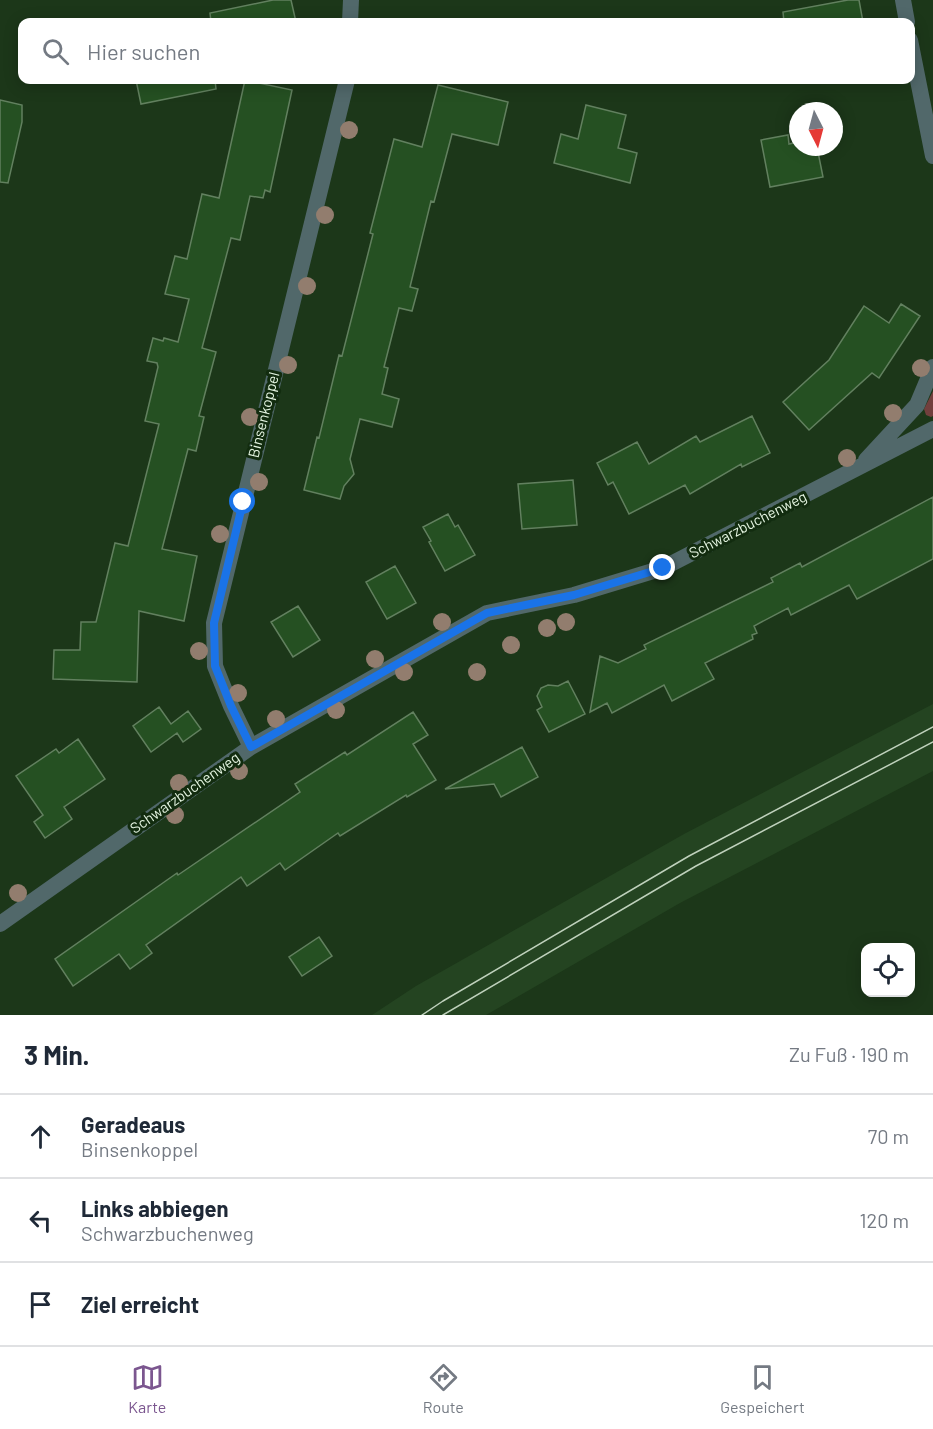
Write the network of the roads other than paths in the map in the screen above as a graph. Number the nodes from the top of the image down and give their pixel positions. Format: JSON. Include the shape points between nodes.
{"nodes":[{"id":1,"x":351,"y":0,"type":"edge"},
{"id":2,"x":903,"y":0,"type":"edge"},
{"id":3,"x":350,"y":18,"type":"edge"},
{"id":4,"x":906,"y":18,"type":"edge"},
{"id":5,"x":915,"y":65,"type":"edge"},
{"id":6,"x":346,"y":84,"type":"edge"},
{"id":7,"x":933,"y":156,"type":"edge"},
{"id":8,"x":933,"y":367,"type":"edge"},
{"id":9,"x":933,"y":429,"type":"edge"},
{"id":10,"x":857,"y":469,"type":"junction"},
{"id":11,"x":251,"y":747,"type":"junction"},
{"id":12,"x":0,"y":924,"type":"edge"}],
"edges":[{"from":1,"to":3,"type":"street"},
{"from":2,"to":4,"type":"street"},
{"from":5,"to":7,"type":"street"},
{"from":6,"to":11,"type":"street","name":"Binsenkoppel","via":[[214,623],[215,666]]},
{"from":8,"to":10,"type":"street","via":[[916,405]]},
{"from":9,"to":10,"type":"street","name":"Schwarzbuchenweg"},
{"from":10,"to":11,"type":"street","name":"Schwarzbuchenweg","via":[[663,568],[574,595],[487,613]]},
{"from":11,"to":12,"type":"street","name":"Schwarzbuchenweg"}]}
